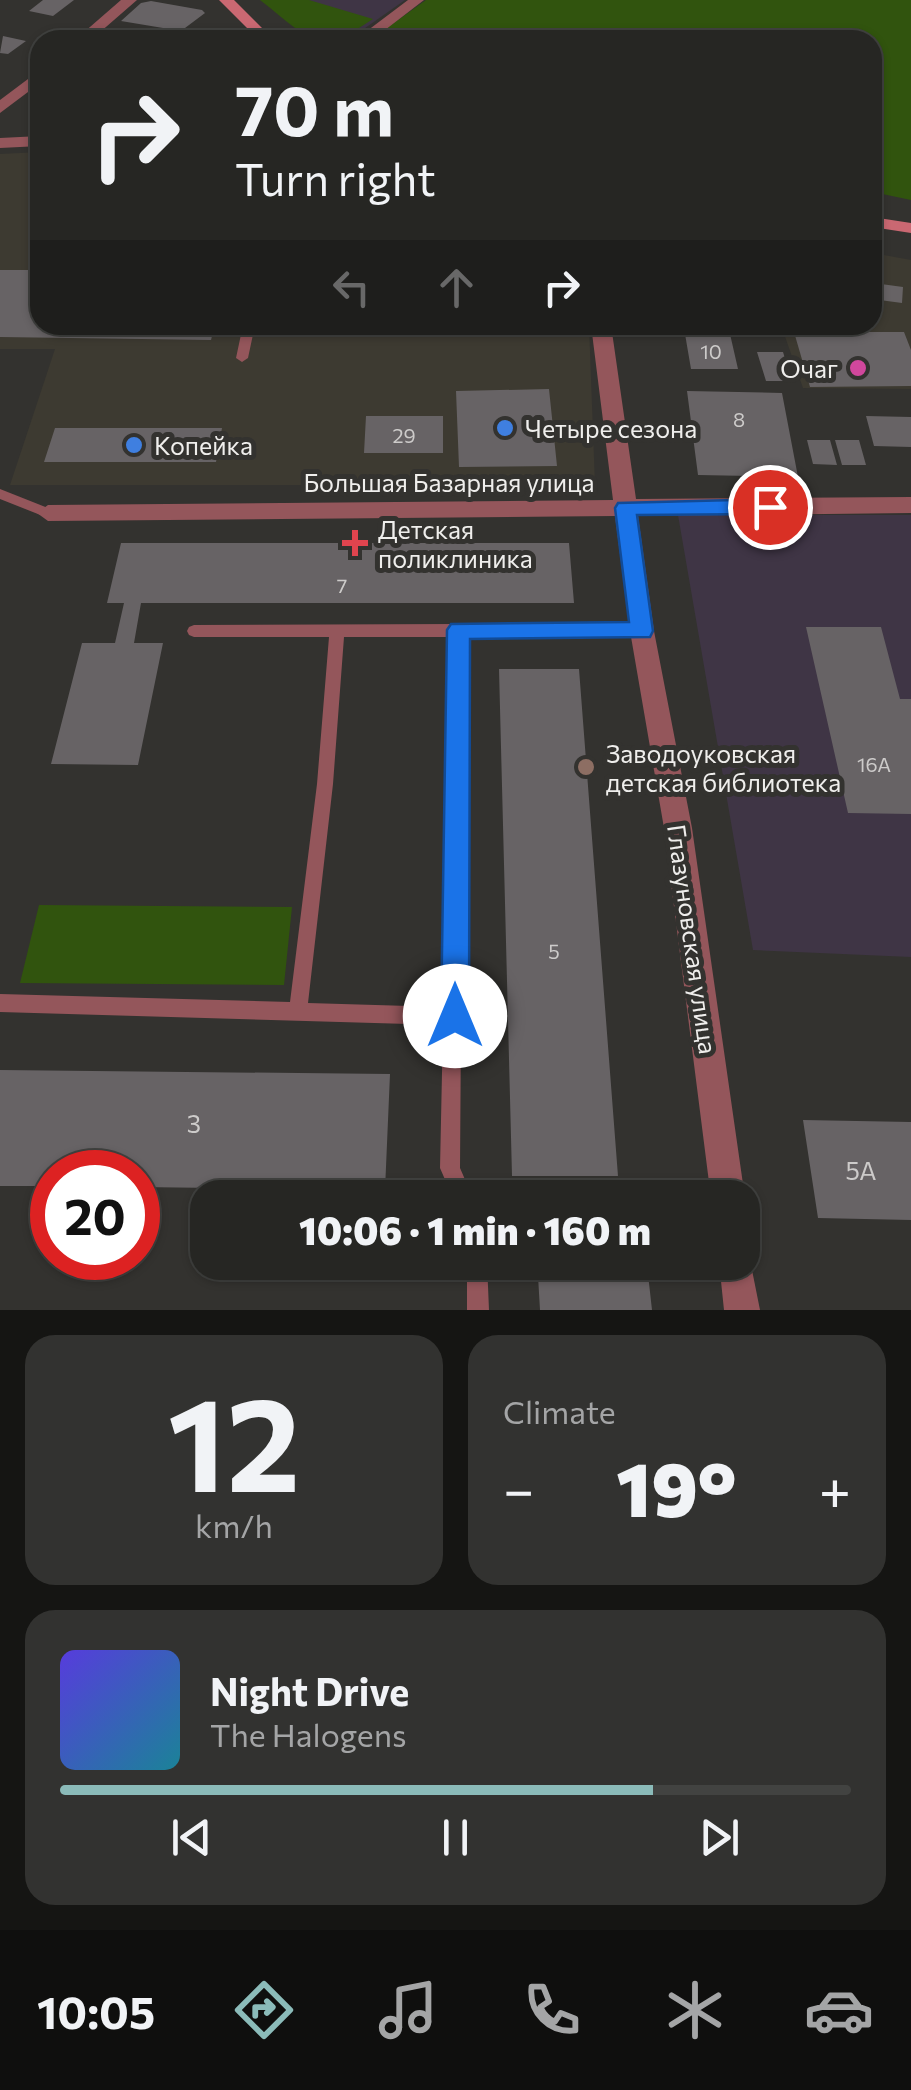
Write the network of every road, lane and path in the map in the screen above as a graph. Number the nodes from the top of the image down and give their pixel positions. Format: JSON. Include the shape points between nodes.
{"nodes":[{"id":1,"x":130,"y":0,"type":"edge"},
{"id":2,"x":226,"y":0,"type":"edge"},
{"id":3,"x":417,"y":0,"type":"edge"},
{"id":4,"x":94,"y":30,"type":"edge"},
{"id":5,"x":256,"y":30,"type":"edge"},
{"id":6,"x":376,"y":30,"type":"edge"},
{"id":7,"x":30,"y":83,"type":"edge"},
{"id":8,"x":0,"y":108,"type":"edge"},
{"id":9,"x":30,"y":142,"type":"edge"},
{"id":10,"x":0,"y":144,"type":"edge"},
{"id":11,"x":882,"y":224,"type":"edge"},
{"id":12,"x":911,"y":228,"type":"edge"},
{"id":13,"x":247,"y":335,"type":"edge"},
{"id":14,"x":602,"y":335,"type":"edge"},
{"id":15,"x":242,"y":358,"type":"dead end"},
{"id":16,"x":0,"y":494,"type":"edge"},
{"id":17,"x":911,"y":506,"type":"edge"},
{"id":18,"x":626,"y":508,"type":"junction"},
{"id":19,"x":48,"y":513,"type":"joint"},
{"id":20,"x":458,"y":630,"type":"junction"},
{"id":21,"x":337,"y":631,"type":"junction"},
{"id":22,"x":642,"y":631,"type":"junction"},
{"id":23,"x":194,"y":632,"type":"dead end"},
{"id":24,"x":0,"y":1003,"type":"edge"},
{"id":25,"x":298,"y":1011,"type":"junction"},
{"id":26,"x":455,"y":1016,"type":"junction"},
{"id":27,"x":455,"y":1180,"type":"edge"},
{"id":28,"x":726,"y":1180,"type":"edge"},
{"id":29,"x":477,"y":1280,"type":"edge"},
{"id":30,"x":738,"y":1280,"type":"edge"},
{"id":31,"x":478,"y":1310,"type":"edge"},
{"id":32,"x":742,"y":1310,"type":"edge"}],
"edges":[{"from":1,"to":4,"type":"street"},
{"from":2,"to":5,"type":"main road"},
{"from":3,"to":6,"type":"street"},
{"from":7,"to":8,"type":"street"},
{"from":9,"to":10,"type":"street"},
{"from":11,"to":12,"type":"main road"},
{"from":13,"to":15,"type":"lane"},
{"from":14,"to":18,"type":"street","name":"Глазуновская улица"},
{"from":16,"to":19,"type":"lane"},
{"from":17,"to":18,"type":"street","name":"Большая Базарная улица"},
{"from":18,"to":19,"type":"street","name":"Большая Базарная улица"},
{"from":18,"to":22,"type":"street","name":"Глазуновская улица"},
{"from":20,"to":21,"type":"lane"},
{"from":20,"to":22,"type":"lane"},
{"from":20,"to":26,"type":"lane"},
{"from":21,"to":23,"type":"lane"},
{"from":21,"to":25,"type":"lane"},
{"from":22,"to":28,"type":"street","name":"Глазуновская улица","via":[[678,828]]},
{"from":24,"to":25,"type":"lane"},
{"from":25,"to":26,"type":"lane"},
{"from":26,"to":27,"type":"lane","via":[[450,1168]]},
{"from":29,"to":31,"type":"lane"},
{"from":30,"to":32,"type":"street"}]}
